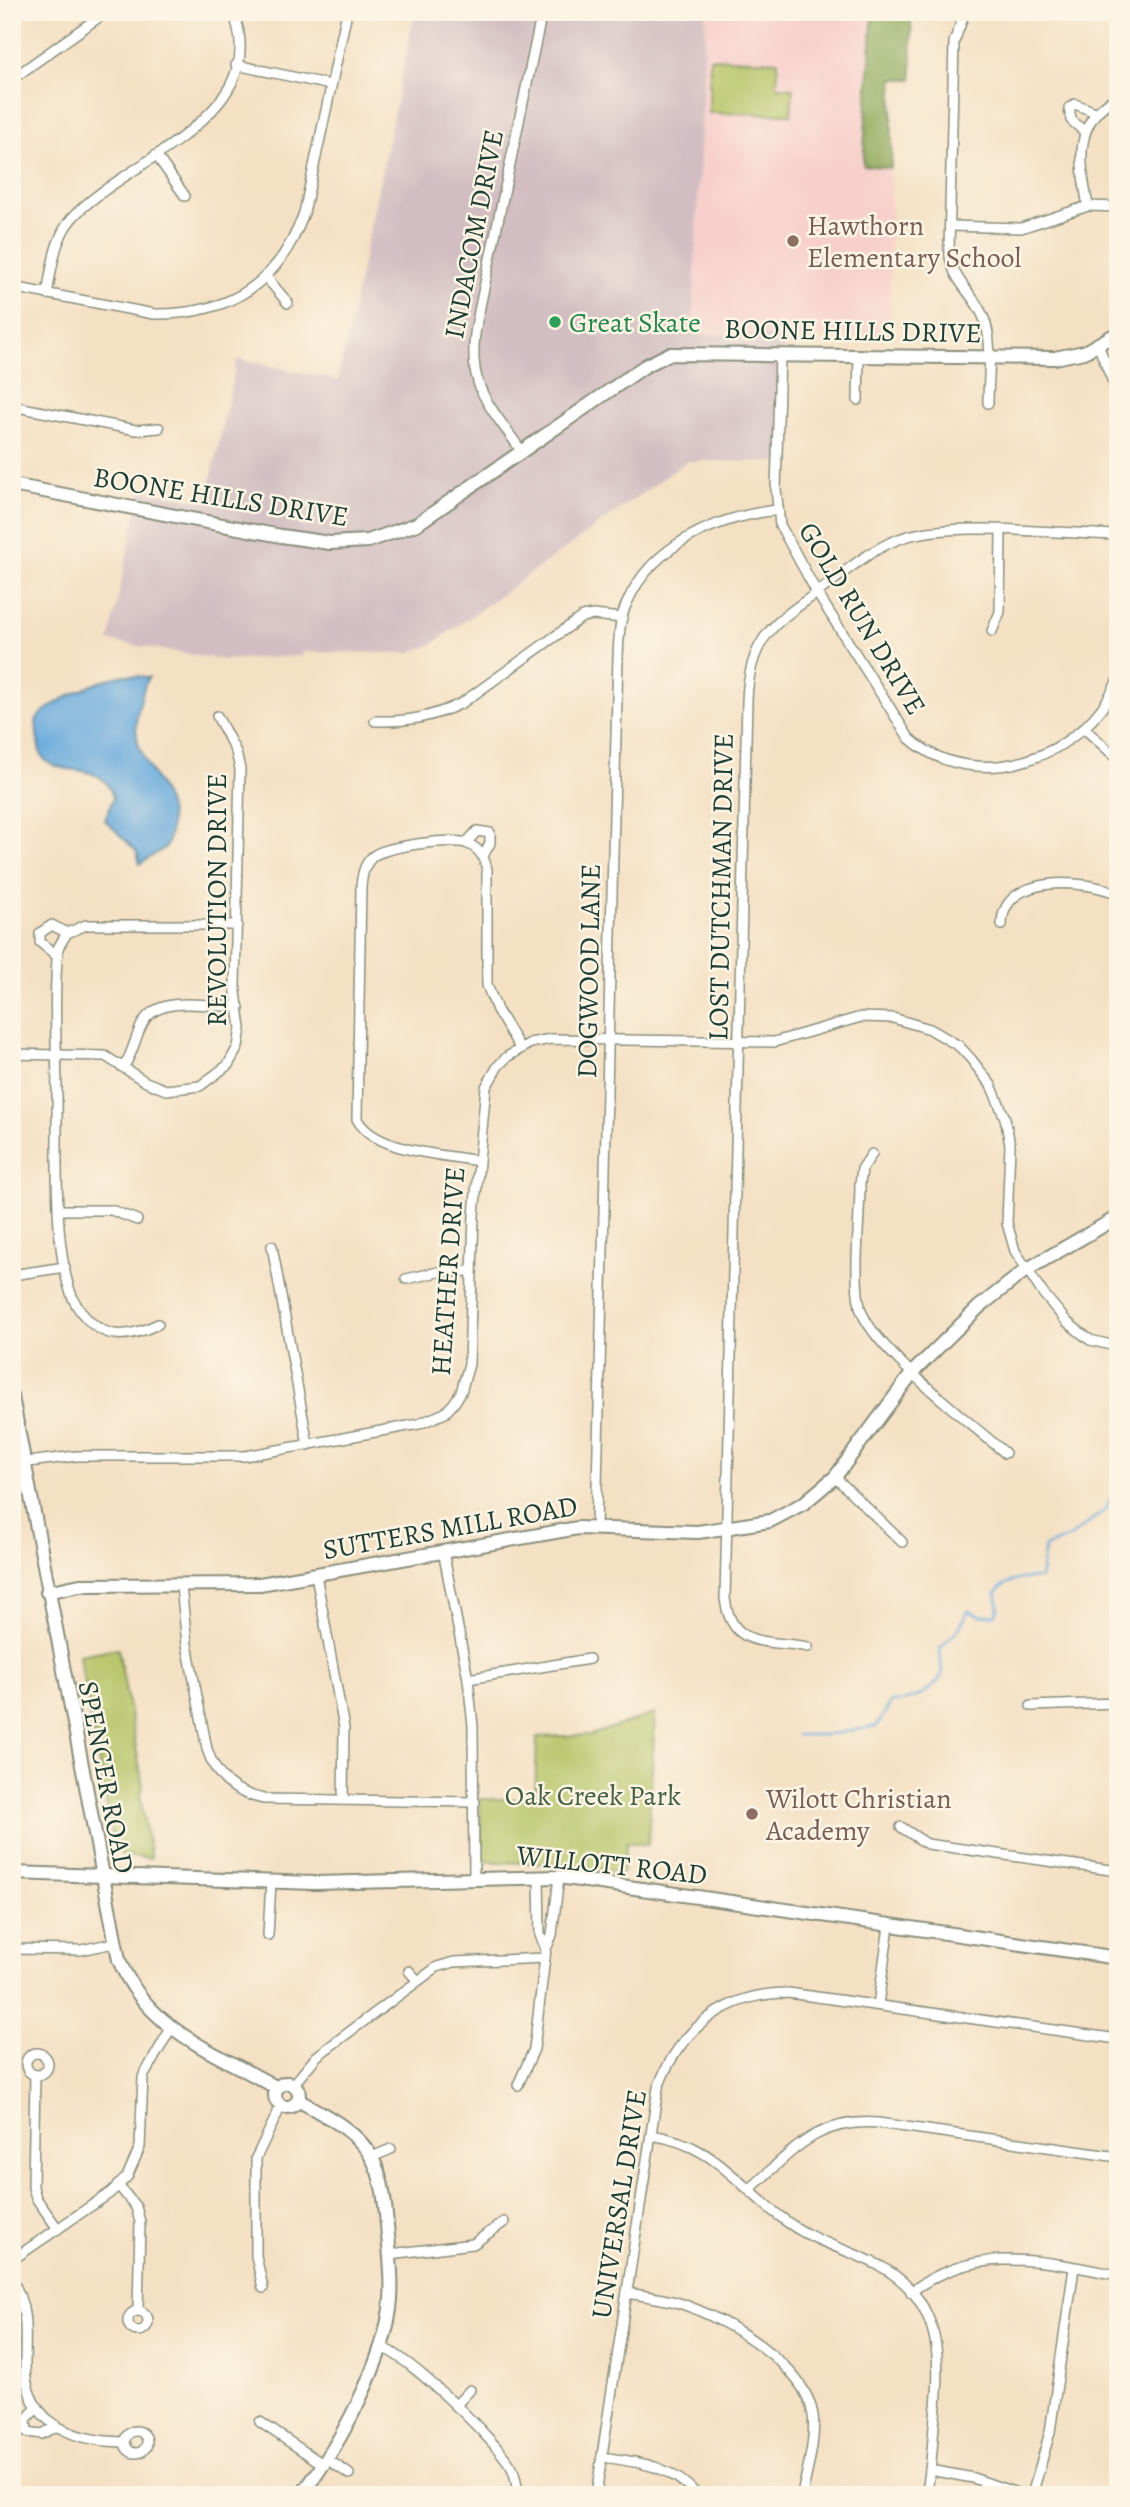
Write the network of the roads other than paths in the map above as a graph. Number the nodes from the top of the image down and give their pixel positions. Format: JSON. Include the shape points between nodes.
{"nodes":[{"id":1,"x":106,"y":12,"type":"edge"},
{"id":2,"x":233,"y":12,"type":"edge"},
{"id":3,"x":347,"y":12,"type":"edge"},
{"id":4,"x":542,"y":12,"type":"edge"},
{"id":5,"x":965,"y":12,"type":"edge"},
{"id":6,"x":236,"y":65,"type":"junction"},
{"id":7,"x":12,"y":79,"type":"edge"},
{"id":8,"x":331,"y":85,"type":"junction"},
{"id":9,"x":1118,"y":97,"type":"edge"},
{"id":10,"x":1095,"y":112,"type":"junction"},
{"id":11,"x":1084,"y":132,"type":"junction"},
{"id":12,"x":156,"y":155,"type":"junction"},
{"id":13,"x":185,"y":196,"type":"dead end"},
{"id":14,"x":1088,"y":206,"type":"junction"},
{"id":15,"x":1118,"y":207,"type":"edge"},
{"id":16,"x":950,"y":226,"type":"junction"},
{"id":17,"x":266,"y":277,"type":"junction"},
{"id":18,"x":12,"y":287,"type":"edge"},
{"id":19,"x":47,"y":293,"type":"junction"},
{"id":20,"x":288,"y":303,"type":"dead end"},
{"id":21,"x":1118,"y":333,"type":"edge"},
{"id":22,"x":1098,"y":345,"type":"junction"},
{"id":23,"x":780,"y":354,"type":"junction"},
{"id":24,"x":859,"y":355,"type":"junction"},
{"id":25,"x":988,"y":357,"type":"junction"},
{"id":26,"x":1118,"y":394,"type":"edge"},
{"id":27,"x":858,"y":400,"type":"dead end"},
{"id":28,"x":988,"y":403,"type":"dead end"},
{"id":29,"x":12,"y":406,"type":"edge"},
{"id":30,"x":159,"y":428,"type":"dead end"},
{"id":31,"x":522,"y":452,"type":"junction"},
{"id":32,"x":12,"y":485,"type":"edge"},
{"id":33,"x":777,"y":510,"type":"junction"},
{"id":34,"x":1001,"y":532,"type":"junction"},
{"id":35,"x":1118,"y":535,"type":"edge"},
{"id":36,"x":817,"y":593,"type":"junction"},
{"id":37,"x":622,"y":618,"type":"junction"},
{"id":38,"x":992,"y":631,"type":"dead end"},
{"id":39,"x":1118,"y":680,"type":"edge"},
{"id":40,"x":217,"y":716,"type":"dead end"},
{"id":41,"x":375,"y":721,"type":"dead end"},
{"id":42,"x":1085,"y":729,"type":"junction"},
{"id":43,"x":1118,"y":759,"type":"edge"},
{"id":44,"x":466,"y":843,"type":"junction"},
{"id":45,"x":483,"y":856,"type":"junction"},
{"id":46,"x":1118,"y":894,"type":"edge"},
{"id":47,"x":237,"y":925,"type":"junction"},
{"id":48,"x":1002,"y":925,"type":"dead end"},
{"id":49,"x":66,"y":933,"type":"junction"},
{"id":50,"x":57,"y":956,"type":"junction"},
{"id":51,"x":239,"y":1007,"type":"junction"},
{"id":52,"x":1118,"y":1009,"type":"edge"},
{"id":53,"x":610,"y":1039,"type":"junction"},
{"id":54,"x":739,"y":1042,"type":"junction"},
{"id":55,"x":520,"y":1048,"type":"junction"},
{"id":56,"x":12,"y":1054,"type":"edge"},
{"id":57,"x":57,"y":1054,"type":"junction"},
{"id":58,"x":1118,"y":1059,"type":"edge"},
{"id":59,"x":124,"y":1066,"type":"junction"},
{"id":60,"x":872,"y":1154,"type":"dead end"},
{"id":61,"x":478,"y":1161,"type":"junction"},
{"id":62,"x":59,"y":1210,"type":"junction"},
{"id":63,"x":1118,"y":1217,"type":"edge"},
{"id":64,"x":137,"y":1220,"type":"dead end"},
{"id":65,"x":272,"y":1246,"type":"dead end"},
{"id":66,"x":65,"y":1267,"type":"junction"},
{"id":67,"x":1026,"y":1270,"type":"junction"},
{"id":68,"x":472,"y":1271,"type":"junction"},
{"id":69,"x":12,"y":1275,"type":"edge"},
{"id":70,"x":406,"y":1279,"type":"dead end"},
{"id":71,"x":158,"y":1324,"type":"dead end"},
{"id":72,"x":1115,"y":1346,"type":"dead end"},
{"id":73,"x":914,"y":1372,"type":"junction"},
{"id":74,"x":12,"y":1397,"type":"edge"},
{"id":75,"x":308,"y":1445,"type":"junction"},
{"id":76,"x":1006,"y":1453,"type":"dead end"},
{"id":77,"x":18,"y":1463,"type":"edge"},
{"id":78,"x":835,"y":1477,"type":"junction"},
{"id":79,"x":596,"y":1527,"type":"junction"},
{"id":80,"x":727,"y":1530,"type":"junction"},
{"id":81,"x":902,"y":1542,"type":"dead end"},
{"id":82,"x":443,"y":1551,"type":"junction"},
{"id":83,"x":316,"y":1575,"type":"junction"},
{"id":84,"x":181,"y":1586,"type":"junction"},
{"id":85,"x":47,"y":1592,"type":"junction"},
{"id":86,"x":738,"y":1632,"type":"junction"},
{"id":87,"x":730,"y":1640,"type":"dead end"},
{"id":88,"x":808,"y":1647,"type":"dead end"},
{"id":89,"x":589,"y":1659,"type":"dead end"},
{"id":90,"x":468,"y":1679,"type":"junction"},
{"id":91,"x":1118,"y":1703,"type":"edge"},
{"id":92,"x":1031,"y":1706,"type":"dead end"},
{"id":93,"x":343,"y":1800,"type":"junction"},
{"id":94,"x":475,"y":1802,"type":"junction"},
{"id":95,"x":901,"y":1827,"type":"dead end"},
{"id":96,"x":1118,"y":1871,"type":"edge"},
{"id":97,"x":12,"y":1873,"type":"edge"},
{"id":98,"x":100,"y":1874,"type":"junction"},
{"id":99,"x":474,"y":1877,"type":"junction"},
{"id":100,"x":539,"y":1877,"type":"junction"},
{"id":101,"x":559,"y":1877,"type":"junction"},
{"id":102,"x":271,"y":1882,"type":"junction"},
{"id":103,"x":889,"y":1926,"type":"junction"},
{"id":104,"x":268,"y":1935,"type":"dead end"},
{"id":105,"x":114,"y":1944,"type":"junction"},
{"id":106,"x":12,"y":1949,"type":"edge"},
{"id":107,"x":546,"y":1954,"type":"junction"},
{"id":108,"x":1118,"y":1958,"type":"edge"},
{"id":109,"x":410,"y":1971,"type":"dead end"},
{"id":110,"x":417,"y":1980,"type":"junction"},
{"id":111,"x":878,"y":2005,"type":"junction"},
{"id":112,"x":171,"y":2028,"type":"junction"},
{"id":113,"x":1118,"y":2039,"type":"edge"},
{"id":114,"x":35,"y":2075,"type":"dead end"},
{"id":115,"x":293,"y":2085,"type":"junction"},
{"id":116,"x":518,"y":2085,"type":"dead end"},
{"id":117,"x":277,"y":2088,"type":"junction"},
{"id":118,"x":298,"y":2100,"type":"junction"},
{"id":119,"x":281,"y":2106,"type":"junction"},
{"id":120,"x":651,"y":2135,"type":"junction"},
{"id":121,"x":391,"y":2149,"type":"dead end"},
{"id":122,"x":372,"y":2157,"type":"junction"},
{"id":123,"x":1118,"y":2157,"type":"edge"},
{"id":124,"x":118,"y":2185,"type":"junction"},
{"id":125,"x":750,"y":2189,"type":"junction"},
{"id":126,"x":503,"y":2222,"type":"dead end"},
{"id":127,"x":58,"y":2229,"type":"junction"},
{"id":128,"x":390,"y":2254,"type":"junction"},
{"id":129,"x":12,"y":2260,"type":"edge"},
{"id":130,"x":1074,"y":2268,"type":"junction"},
{"id":131,"x":1118,"y":2275,"type":"edge"},
{"id":132,"x":12,"y":2280,"type":"edge"},
{"id":133,"x":263,"y":2288,"type":"dead end"},
{"id":134,"x":911,"y":2292,"type":"junction"},
{"id":135,"x":626,"y":2293,"type":"junction"},
{"id":136,"x":138,"y":2311,"type":"dead end"},
{"id":137,"x":380,"y":2346,"type":"junction"},
{"id":138,"x":470,"y":2390,"type":"dead end"},
{"id":139,"x":455,"y":2406,"type":"junction"},
{"id":140,"x":38,"y":2407,"type":"junction"},
{"id":141,"x":260,"y":2422,"type":"dead end"},
{"id":142,"x":56,"y":2427,"type":"junction"},
{"id":143,"x":124,"y":2442,"type":"dead end"},
{"id":144,"x":602,"y":2457,"type":"junction"},
{"id":145,"x":325,"y":2462,"type":"junction"},
{"id":146,"x":930,"y":2470,"type":"junction"},
{"id":147,"x":349,"y":2474,"type":"dead end"},
{"id":148,"x":301,"y":2495,"type":"edge"},
{"id":149,"x":518,"y":2495,"type":"edge"},
{"id":150,"x":596,"y":2495,"type":"edge"},
{"id":151,"x":697,"y":2495,"type":"edge"},
{"id":152,"x":802,"y":2495,"type":"edge"},
{"id":153,"x":926,"y":2495,"type":"edge"},
{"id":154,"x":1022,"y":2495,"type":"edge"},
{"id":155,"x":1032,"y":2495,"type":"edge"}],
"edges":[{"from":1,"to":7,"type":"street"},
{"from":2,"to":6,"type":"street","via":[[238,33]]},
{"from":3,"to":8,"type":"street"},
{"from":4,"to":31,"type":"street","name":"INDACOM DRIVE","via":[[472,363],[485,398]]},
{"from":5,"to":16,"type":"street","via":[[954,43]]},
{"from":6,"to":8,"type":"street"},
{"from":6,"to":12,"type":"street","via":[[215,110]]},
{"from":8,"to":17,"type":"street","via":[[304,213],[292,242]]},
{"from":9,"to":10,"type":"street"},
{"from":10,"to":11,"type":"street"},
{"from":10,"to":11,"type":"street","via":[[1075,104],[1069,108],[1071,120]]},
{"from":11,"to":14,"type":"street","via":[[1080,157]]},
{"from":12,"to":13,"type":"street"},
{"from":12,"to":19,"type":"street","via":[[72,218],[56,249]]},
{"from":14,"to":15,"type":"street"},
{"from":14,"to":16,"type":"street","via":[[1021,228]]},
{"from":16,"to":25,"type":"street","via":[[954,276],[984,318]]},
{"from":17,"to":19,"type":"street","via":[[221,306],[177,315]]},
{"from":17,"to":20,"type":"street"},
{"from":18,"to":19,"type":"street"},
{"from":21,"to":22,"type":"main road","name":"BOONE HILLS DRIVE"},
{"from":22,"to":25,"type":"main road","name":"BOONE HILLS DRIVE","via":[[1055,358]]},
{"from":22,"to":26,"type":"street"},
{"from":23,"to":24,"type":"main road","name":"BOONE HILLS DRIVE"},
{"from":23,"to":31,"type":"main road","name":"BOONE HILLS DRIVE","via":[[669,354]]},
{"from":23,"to":33,"type":"street","name":"GOLD RUN DRIVE"},
{"from":24,"to":25,"type":"main road","name":"BOONE HILLS DRIVE"},
{"from":24,"to":27,"type":"street"},
{"from":25,"to":28,"type":"street"},
{"from":29,"to":30,"type":"street","via":[[136,430]]},
{"from":31,"to":32,"type":"main road","name":"BOONE HILLS DRIVE","via":[[417,524],[381,538],[342,544]]},
{"from":33,"to":36,"type":"street","name":"GOLD RUN DRIVE","via":[[788,542]]},
{"from":33,"to":37,"type":"street","name":"DOGWOOD LANE","via":[[726,519],[681,542],[648,570],[626,603]]},
{"from":34,"to":35,"type":"street","name":"LOST DUTCHMAN DRIVE"},
{"from":34,"to":36,"type":"street","name":"LOST DUTCHMAN DRIVE","via":[[944,531],[900,539],[868,555]]},
{"from":34,"to":38,"type":"street","via":[[1000,612]]},
{"from":36,"to":42,"type":"street","name":"GOLD RUN DRIVE","via":[[900,727],[931,753],[963,764],[1017,764],[1050,752]]},
{"from":36,"to":54,"type":"street","name":"LOST DUTCHMAN DRIVE","via":[[767,633],[748,678]]},
{"from":37,"to":41,"type":"street","via":[[582,617],[462,703],[440,713],[401,722]]},
{"from":37,"to":53,"type":"street","name":"DOGWOOD LANE"},
{"from":39,"to":42,"type":"street","name":"GOLD RUN DRIVE"},
{"from":40,"to":47,"type":"street","name":"REVOLUTION DRIVE","via":[[240,768]]},
{"from":42,"to":43,"type":"street"},
{"from":44,"to":45,"type":"street"},
{"from":44,"to":45,"type":"street","via":[[477,831],[490,833]]},
{"from":44,"to":61,"type":"street","via":[[388,849],[366,864],[361,887],[356,1108],[362,1129],[378,1141]]},
{"from":45,"to":55,"type":"street","via":[[487,869],[487,985]]},
{"from":46,"to":48,"type":"street","via":[[1096,887],[1034,887],[1012,898]]},
{"from":47,"to":49,"type":"street","via":[[97,924]]},
{"from":47,"to":51,"type":"street","name":"REVOLUTION DRIVE"},
{"from":49,"to":50,"type":"street"},
{"from":49,"to":50,"type":"street","via":[[52,925],[40,933],[40,943]]},
{"from":50,"to":57,"type":"street"},
{"from":51,"to":59,"type":"street","via":[[158,1009],[144,1021]]},
{"from":51,"to":59,"type":"street","name":"REVOLUTION DRIVE","via":[[242,1028],[233,1057],[201,1086],[155,1087]]},
{"from":52,"to":58,"type":"street"},
{"from":53,"to":54,"type":"street"},
{"from":53,"to":55,"type":"street","via":[[551,1039]]},
{"from":53,"to":79,"type":"street","name":"DOGWOOD LANE"},
{"from":54,"to":67,"type":"street","via":[[788,1040],[846,1019],[878,1017],[913,1022],[960,1046],[991,1085],[1005,1118],[1010,1145],[1007,1223]]},
{"from":54,"to":80,"type":"street","name":"LOST DUTCHMAN DRIVE"},
{"from":55,"to":61,"type":"street","name":"HEATHER DRIVE","via":[[498,1066],[486,1087]]},
{"from":56,"to":57,"type":"street","name":"REVOLUTION DRIVE"},
{"from":57,"to":59,"type":"street","name":"REVOLUTION DRIVE","via":[[105,1056]]},
{"from":57,"to":62,"type":"street"},
{"from":60,"to":73,"type":"street","via":[[862,1169],[859,1303],[877,1339]]},
{"from":61,"to":68,"type":"street","name":"HEATHER DRIVE"},
{"from":62,"to":64,"type":"street","via":[[111,1210]]},
{"from":62,"to":66,"type":"street"},
{"from":63,"to":67,"type":"main road","name":"SUTTERS MILL ROAD"},
{"from":65,"to":75,"type":"street"},
{"from":66,"to":69,"type":"street"},
{"from":66,"to":71,"type":"street","via":[[78,1308],[99,1327],[125,1336]]},
{"from":67,"to":72,"type":"street","via":[[1080,1334]]},
{"from":67,"to":73,"type":"main road","name":"SUTTERS MILL ROAD","via":[[961,1323]]},
{"from":68,"to":70,"type":"street"},
{"from":68,"to":75,"type":"street","name":"HEATHER DRIVE","via":[[469,1364],[461,1392],[445,1413],[419,1424]]},
{"from":73,"to":76,"type":"street"},
{"from":73,"to":78,"type":"main road","name":"SUTTERS MILL ROAD"},
{"from":74,"to":77,"type":"main road","name":"SPENCER ROAD"},
{"from":75,"to":77,"type":"street","name":"HEATHER DRIVE","via":[[222,1457],[76,1456]]},
{"from":77,"to":85,"type":"main road","name":"SPENCER ROAD"},
{"from":78,"to":80,"type":"main road","name":"SUTTERS MILL ROAD","via":[[782,1517]]},
{"from":78,"to":81,"type":"street"},
{"from":79,"to":80,"type":"main road","name":"SUTTERS MILL ROAD"},
{"from":79,"to":82,"type":"main road","name":"SUTTERS MILL ROAD"},
{"from":80,"to":86,"type":"street","name":"LOST DUTCHMAN DRIVE","via":[[726,1609]]},
{"from":82,"to":83,"type":"main road","name":"SUTTERS MILL ROAD"},
{"from":82,"to":90,"type":"street"},
{"from":83,"to":84,"type":"main road","name":"SUTTERS MILL ROAD","via":[[260,1584]]},
{"from":83,"to":93,"type":"street","via":[[344,1728]]},
{"from":84,"to":85,"type":"main road","name":"SUTTERS MILL ROAD","via":[[80,1586]]},
{"from":84,"to":93,"type":"street","via":[[202,1727],[218,1774],[238,1791],[264,1799]]},
{"from":85,"to":98,"type":"main road","name":"SPENCER ROAD"},
{"from":86,"to":87,"type":"street"},
{"from":86,"to":88,"type":"street","via":[[762,1642]]},
{"from":89,"to":90,"type":"street"},
{"from":90,"to":94,"type":"street"},
{"from":91,"to":92,"type":"street"},
{"from":93,"to":94,"type":"street"},
{"from":94,"to":99,"type":"street"},
{"from":95,"to":96,"type":"street","via":[[926,1844]]},
{"from":97,"to":98,"type":"main road","name":"WILLOTT ROAD"},
{"from":98,"to":102,"type":"main road","name":"WILLOTT ROAD"},
{"from":98,"to":105,"type":"main road","name":"SPENCER ROAD"},
{"from":99,"to":100,"type":"main road","name":"WILLOTT ROAD"},
{"from":99,"to":102,"type":"main road","name":"WILLOTT ROAD"},
{"from":100,"to":101,"type":"main road","name":"WILLOTT ROAD"},
{"from":100,"to":107,"type":"street","via":[[540,1935]]},
{"from":101,"to":103,"type":"main road","name":"WILLOTT ROAD"},
{"from":101,"to":107,"type":"street"},
{"from":102,"to":104,"type":"street"},
{"from":103,"to":108,"type":"main road","name":"WILLOTT ROAD"},
{"from":103,"to":111,"type":"street"},
{"from":105,"to":106,"type":"street","via":[[81,1950]]},
{"from":105,"to":112,"type":"main road","name":"SPENCER ROAD","via":[[138,1998]]},
{"from":107,"to":110,"type":"street","via":[[447,1963]]},
{"from":107,"to":116,"type":"street","via":[[534,2049]]},
{"from":109,"to":110,"type":"street"},
{"from":110,"to":115,"type":"street","via":[[307,2065]]},
{"from":111,"to":113,"type":"street","name":"UNIVERSAL DRIVE"},
{"from":111,"to":120,"type":"street","name":"UNIVERSAL DRIVE","via":[[777,1993],[747,1998],[719,2010],[690,2032],[671,2057],[658,2088]]},
{"from":112,"to":117,"type":"main road","name":"SPENCER ROAD"},
{"from":112,"to":124,"type":"street","via":[[143,2077],[140,2147],[132,2168]]},
{"from":114,"to":127,"type":"street","via":[[33,2187]]},
{"from":115,"to":117,"type":"main road"},
{"from":115,"to":118,"type":"main road"},
{"from":117,"to":119,"type":"main road","via":[[276,2100]]},
{"from":118,"to":119,"type":"main road","via":[[289,2107]]},
{"from":118,"to":122,"type":"main road","via":[[339,2124]]},
{"from":119,"to":133,"type":"street","via":[[256,2158],[256,2256]]},
{"from":120,"to":125,"type":"street","via":[[701,2150]]},
{"from":120,"to":135,"type":"street","name":"UNIVERSAL DRIVE"},
{"from":121,"to":122,"type":"street"},
{"from":122,"to":128,"type":"main road","via":[[383,2192]]},
{"from":123,"to":125,"type":"street","via":[[851,2122],[813,2133]]},
{"from":124,"to":127,"type":"street"},
{"from":124,"to":136,"type":"street","via":[[136,2207],[140,2222]]},
{"from":125,"to":134,"type":"street","via":[[796,2228],[882,2267]]},
{"from":126,"to":128,"type":"street","via":[[473,2245]]},
{"from":127,"to":129,"type":"street"},
{"from":128,"to":137,"type":"main road","via":[[391,2302]]},
{"from":130,"to":131,"type":"street"},
{"from":130,"to":134,"type":"street","via":[[1015,2259],[981,2260],[943,2270]]},
{"from":130,"to":155,"type":"street","via":[[1050,2432]]},
{"from":132,"to":140,"type":"street","via":[[25,2311],[27,2382]]},
{"from":134,"to":146,"type":"street","via":[[930,2323],[940,2359]]},
{"from":135,"to":144,"type":"street","name":"UNIVERSAL DRIVE"},
{"from":135,"to":152,"type":"street","via":[[693,2308],[764,2348],[792,2371],[807,2394],[813,2416]]},
{"from":137,"to":139,"type":"street","via":[[411,2364]]},
{"from":137,"to":145,"type":"main road","via":[[350,2419]]},
{"from":138,"to":139,"type":"street"},
{"from":139,"to":149,"type":"street","via":[[506,2461]]},
{"from":140,"to":142,"type":"street"},
{"from":140,"to":142,"type":"street","via":[[26,2419],[27,2432],[42,2434]]},
{"from":141,"to":145,"type":"street"},
{"from":142,"to":143,"type":"street","via":[[77,2438]]},
{"from":144,"to":150,"type":"street","name":"UNIVERSAL DRIVE"},
{"from":144,"to":151,"type":"street","via":[[657,2466],[677,2476]]},
{"from":145,"to":147,"type":"street"},
{"from":145,"to":148,"type":"main road"},
{"from":146,"to":153,"type":"street"},
{"from":146,"to":154,"type":"street","via":[[973,2477]]}]}
